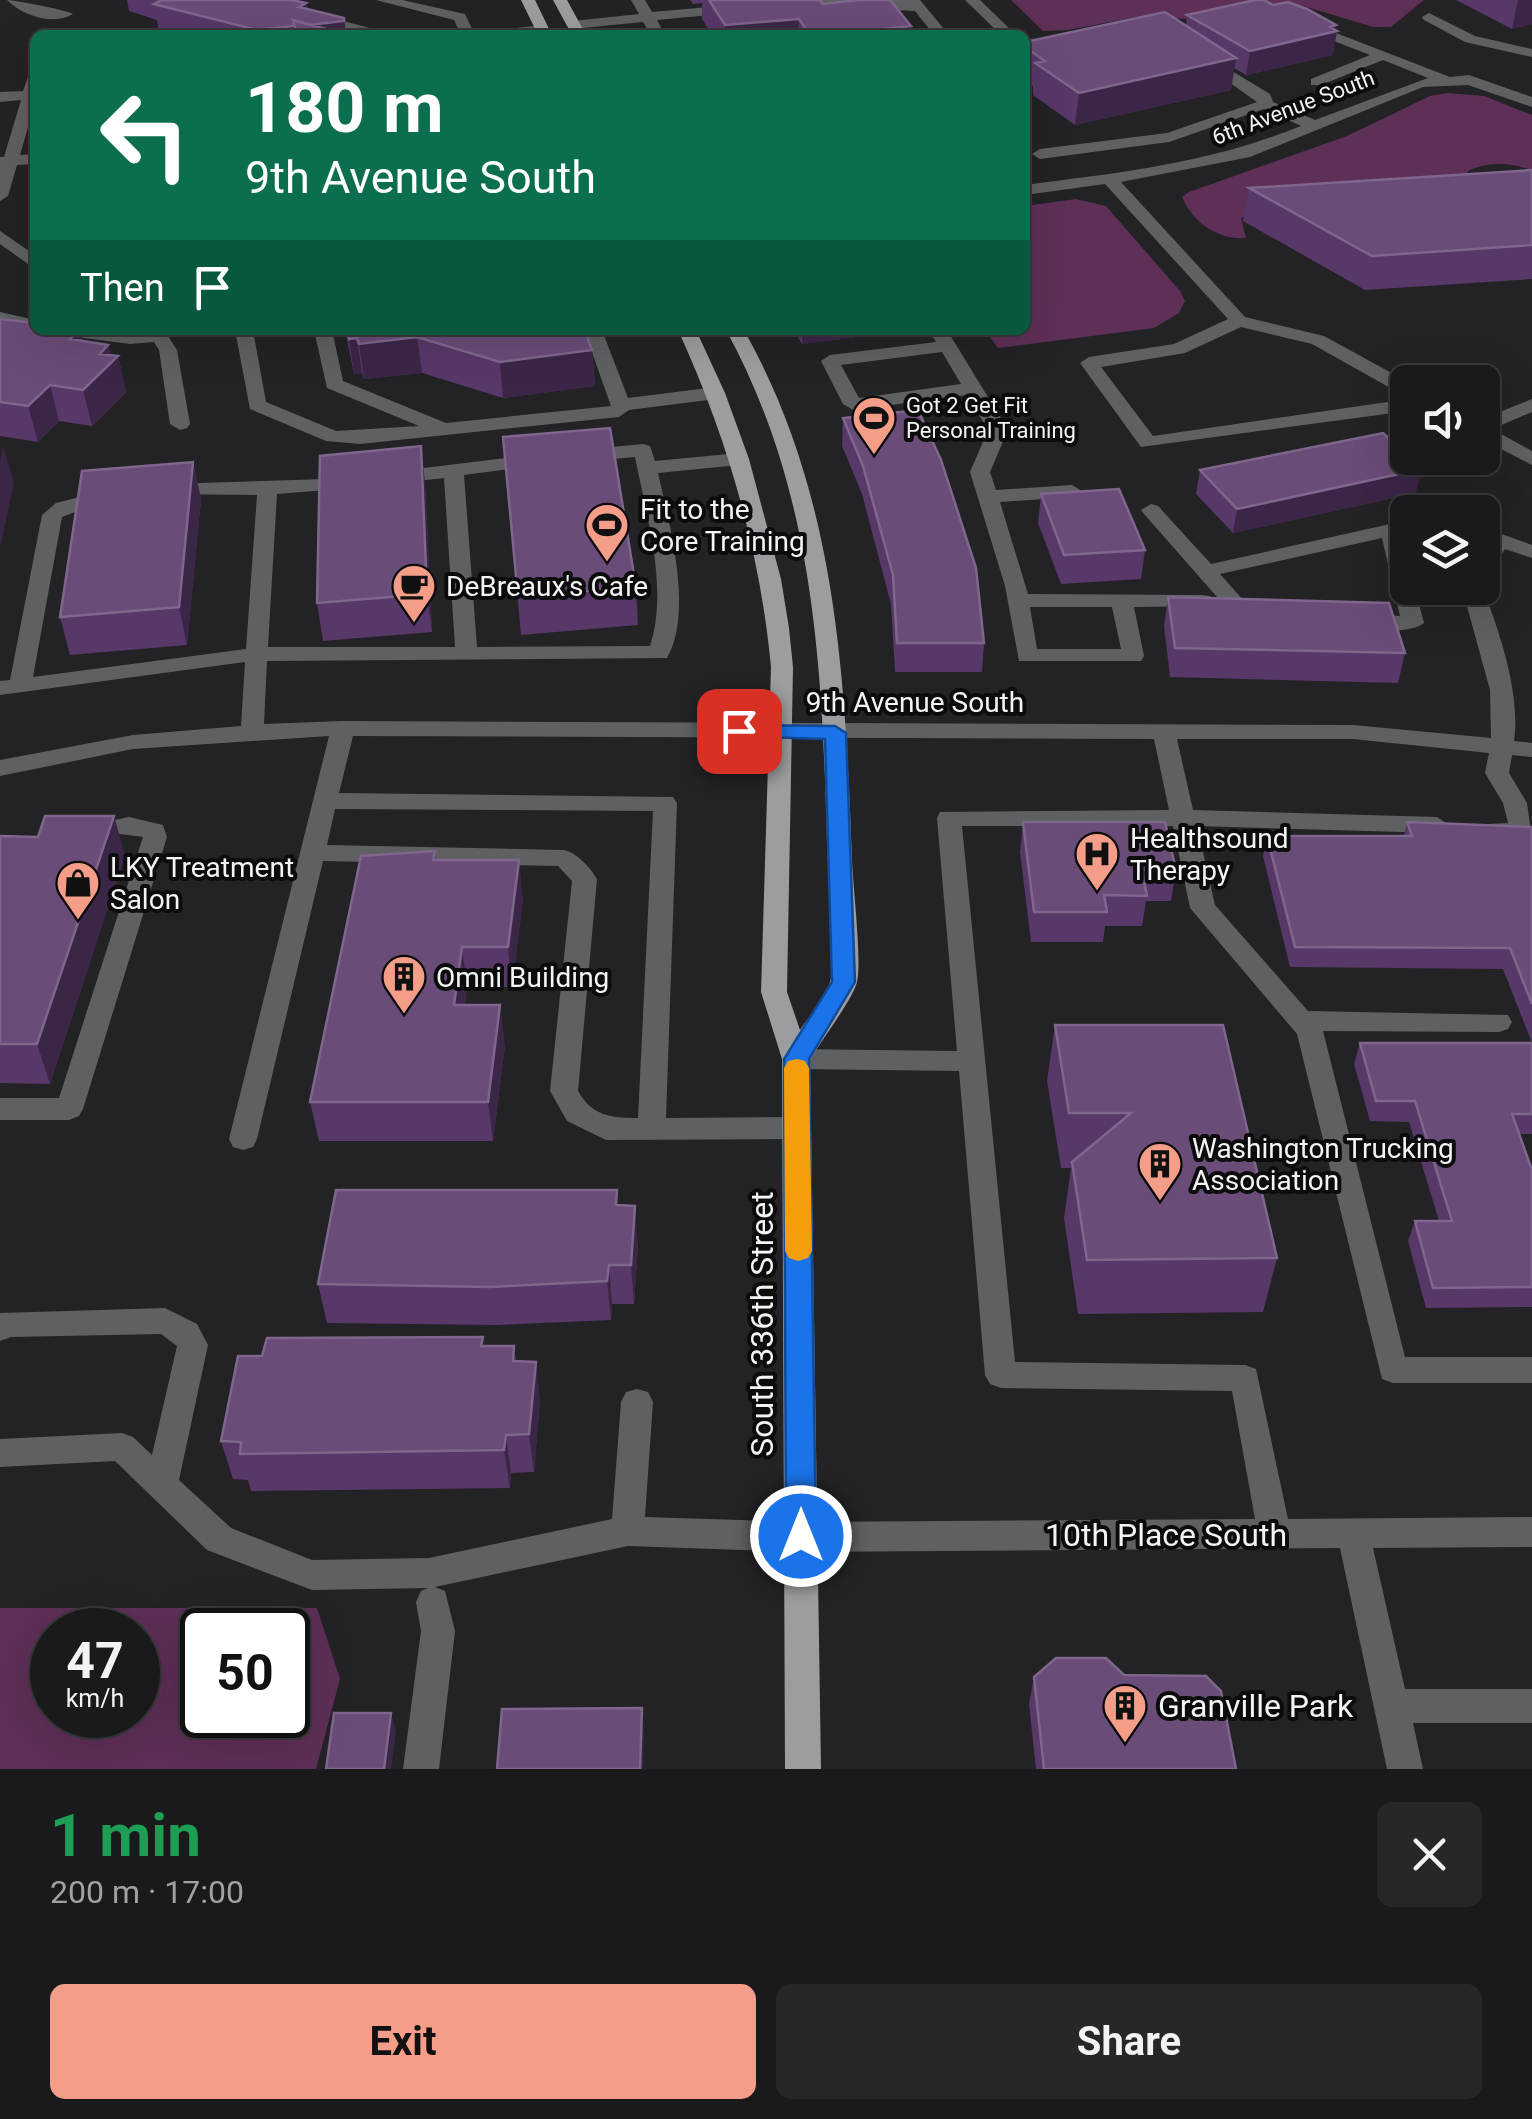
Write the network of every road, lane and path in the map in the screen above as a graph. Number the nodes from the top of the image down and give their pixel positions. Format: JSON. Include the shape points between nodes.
{"nodes":[{"id":1,"x":14,"y":0,"type":"edge"},
{"id":2,"x":76,"y":0,"type":"edge"},
{"id":3,"x":247,"y":0,"type":"edge"},
{"id":4,"x":383,"y":0,"type":"edge"},
{"id":5,"x":528,"y":0,"type":"edge"},
{"id":6,"x":560,"y":0,"type":"edge"},
{"id":7,"x":638,"y":0,"type":"edge"},
{"id":8,"x":972,"y":0,"type":"edge"},
{"id":9,"x":811,"y":1,"type":"edge"},
{"id":10,"x":794,"y":3,"type":"edge"},
{"id":11,"x":916,"y":3,"type":"edge"},
{"id":12,"x":757,"y":7,"type":"edge"},
{"id":13,"x":66,"y":14,"type":"junction"},
{"id":14,"x":648,"y":17,"type":"junction"},
{"id":15,"x":1429,"y":17,"type":"dead end"},
{"id":16,"x":1290,"y":19,"type":"edge"},
{"id":17,"x":55,"y":30,"type":"edge"},
{"id":18,"x":368,"y":30,"type":"edge"},
{"id":19,"x":466,"y":30,"type":"edge"},
{"id":20,"x":542,"y":30,"type":"edge"},
{"id":21,"x":576,"y":30,"type":"edge"},
{"id":22,"x":655,"y":30,"type":"edge"},
{"id":23,"x":938,"y":30,"type":"edge"},
{"id":24,"x":1005,"y":30,"type":"edge"},
{"id":25,"x":1195,"y":53,"type":"edge"},
{"id":26,"x":1532,"y":53,"type":"edge"},
{"id":27,"x":1383,"y":55,"type":"junction"},
{"id":28,"x":1451,"y":79,"type":"junction"},
{"id":29,"x":1316,"y":82,"type":"dead end"},
{"id":30,"x":30,"y":92,"type":"edge"},
{"id":31,"x":29,"y":95,"type":"junction"},
{"id":32,"x":0,"y":97,"type":"edge"},
{"id":33,"x":1532,"y":102,"type":"edge"},
{"id":34,"x":1265,"y":104,"type":"junction"},
{"id":35,"x":1317,"y":127,"type":"junction"},
{"id":36,"x":30,"y":160,"type":"edge"},
{"id":37,"x":5,"y":162,"type":"edge"},
{"id":38,"x":1110,"y":180,"type":"junction"},
{"id":39,"x":1066,"y":185,"type":"junction"},
{"id":40,"x":1030,"y":189,"type":"edge"},
{"id":41,"x":0,"y":196,"type":"edge"},
{"id":42,"x":0,"y":236,"type":"edge"},
{"id":43,"x":30,"y":261,"type":"edge"},
{"id":44,"x":0,"y":316,"type":"edge"},
{"id":45,"x":1240,"y":321,"type":"junction"},
{"id":46,"x":30,"y":324,"type":"edge"},
{"id":47,"x":100,"y":335,"type":"edge"},
{"id":48,"x":149,"y":335,"type":"edge"},
{"id":49,"x":159,"y":335,"type":"edge"},
{"id":50,"x":245,"y":335,"type":"edge"},
{"id":51,"x":324,"y":335,"type":"edge"},
{"id":52,"x":595,"y":335,"type":"edge"},
{"id":53,"x":689,"y":335,"type":"edge"},
{"id":54,"x":736,"y":335,"type":"edge"},
{"id":55,"x":944,"y":338,"type":"edge"},
{"id":56,"x":1390,"y":380,"type":"edge"},
{"id":57,"x":976,"y":388,"type":"junction"},
{"id":58,"x":716,"y":393,"type":"junction"},
{"id":59,"x":621,"y":404,"type":"junction"},
{"id":60,"x":1532,"y":405,"type":"edge"},
{"id":61,"x":1390,"y":408,"type":"edge"},
{"id":62,"x":1500,"y":420,"type":"edge"},
{"id":63,"x":180,"y":424,"type":"dead end"},
{"id":64,"x":446,"y":430,"type":"junction"},
{"id":65,"x":1500,"y":440,"type":"edge"},
{"id":66,"x":738,"y":459,"type":"junction"},
{"id":67,"x":1532,"y":459,"type":"edge"},
{"id":68,"x":646,"y":468,"type":"junction"},
{"id":69,"x":454,"y":472,"type":"junction"},
{"id":70,"x":268,"y":489,"type":"junction"},
{"id":71,"x":1072,"y":491,"type":"edge"},
{"id":72,"x":986,"y":497,"type":"junction"},
{"id":73,"x":1151,"y":510,"type":"dead end"},
{"id":74,"x":1390,"y":529,"type":"edge"},
{"id":75,"x":1500,"y":540,"type":"edge"},
{"id":76,"x":1532,"y":552,"type":"edge"},
{"id":77,"x":1206,"y":571,"type":"junction"},
{"id":78,"x":1018,"y":600,"type":"junction"},
{"id":79,"x":1122,"y":601,"type":"junction"},
{"id":80,"x":1233,"y":601,"type":"junction"},
{"id":81,"x":1257,"y":602,"type":"edge"},
{"id":82,"x":1410,"y":605,"type":"edge"},
{"id":83,"x":1478,"y":605,"type":"edge"},
{"id":84,"x":1340,"y":616,"type":"edge"},
{"id":85,"x":466,"y":652,"type":"junction"},
{"id":86,"x":257,"y":654,"type":"junction"},
{"id":87,"x":10,"y":686,"type":"edge"},
{"id":88,"x":343,"y":728,"type":"junction"},
{"id":89,"x":252,"y":730,"type":"junction"},
{"id":90,"x":778,"y":732,"type":"junction"},
{"id":91,"x":1164,"y":732,"type":"junction"},
{"id":92,"x":835,"y":733,"type":"junction"},
{"id":93,"x":1503,"y":745,"type":"junction"},
{"id":94,"x":1532,"y":750,"type":"edge"},
{"id":95,"x":0,"y":768,"type":"edge"},
{"id":96,"x":326,"y":802,"type":"junction"},
{"id":97,"x":1182,"y":818,"type":"junction"},
{"id":98,"x":57,"y":842,"type":"edge"},
{"id":99,"x":313,"y":854,"type":"junction"},
{"id":100,"x":1302,"y":1021,"type":"junction"},
{"id":101,"x":1500,"y":1022,"type":"dead end"},
{"id":102,"x":796,"y":1059,"type":"junction"},
{"id":103,"x":972,"y":1060,"type":"junction"},
{"id":104,"x":0,"y":1108,"type":"edge"},
{"id":105,"x":798,"y":1128,"type":"junction"},
{"id":106,"x":652,"y":1129,"type":"junction"},
{"id":107,"x":243,"y":1139,"type":"dead end"},
{"id":108,"x":0,"y":1328,"type":"edge"},
{"id":109,"x":1532,"y":1370,"type":"edge"},
{"id":110,"x":637,"y":1402,"type":"dead end"},
{"id":111,"x":0,"y":1454,"type":"edge"},
{"id":112,"x":161,"y":1488,"type":"junction"},
{"id":113,"x":628,"y":1531,"type":"junction"},
{"id":114,"x":1532,"y":1532,"type":"edge"},
{"id":115,"x":1274,"y":1534,"type":"junction"},
{"id":116,"x":1353,"y":1534,"type":"junction"},
{"id":117,"x":801,"y":1536,"type":"junction"},
{"id":118,"x":433,"y":1602,"type":"dead end"},
{"id":119,"x":1391,"y":1706,"type":"junction"},
{"id":120,"x":1532,"y":1706,"type":"edge"},
{"id":121,"x":423,"y":1755,"type":"edge"},
{"id":122,"x":803,"y":1769,"type":"edge"},
{"id":123,"x":1405,"y":1769,"type":"edge"}],
"edges":[{"from":1,"to":13,"type":"street","via":[[29,12]]},
{"from":2,"to":13,"type":"street"},
{"from":3,"to":18,"type":"street"},
{"from":4,"to":19,"type":"street","via":[[460,18]]},
{"from":5,"to":20,"type":"main road"},
{"from":6,"to":21,"type":"main road"},
{"from":7,"to":14,"type":"street"},
{"from":8,"to":24,"type":"street"},
{"from":9,"to":10,"type":"street"},
{"from":9,"to":11,"type":"street"},
{"from":11,"to":23,"type":"street"},
{"from":12,"to":14,"type":"street"},
{"from":13,"to":17,"type":"street"},
{"from":14,"to":21,"type":"street"},
{"from":14,"to":22,"type":"street"},
{"from":15,"to":26,"type":"street","via":[[1470,38]]},
{"from":16,"to":27,"type":"street"},
{"from":25,"to":34,"type":"street","via":[[1265,97]]},
{"from":27,"to":28,"type":"street"},
{"from":27,"to":29,"type":"street"},
{"from":28,"to":33,"type":"street"},
{"from":28,"to":35,"type":"street","name":"6th Avenue South","via":[[1409,86]]},
{"from":30,"to":31,"type":"street"},
{"from":31,"to":32,"type":"street"},
{"from":31,"to":37,"type":"street"},
{"from":34,"to":35,"type":"street"},
{"from":34,"to":39,"type":"street","via":[[1170,136],[1036,149]]},
{"from":35,"to":38,"type":"street","name":"6th Avenue South","via":[[1209,163]]},
{"from":36,"to":37,"type":"street"},
{"from":37,"to":41,"type":"street"},
{"from":38,"to":39,"type":"street","name":"6th Avenue South"},
{"from":38,"to":45,"type":"street"},
{"from":39,"to":40,"type":"street","name":"6th Avenue South"},
{"from":42,"to":43,"type":"street"},
{"from":44,"to":46,"type":"street"},
{"from":45,"to":56,"type":"street","via":[[1318,340]]},
{"from":45,"to":61,"type":"street","via":[[1178,349],[1089,363],[1148,443]]},
{"from":47,"to":48,"type":"street"},
{"from":49,"to":63,"type":"street","via":[[168,350]]},
{"from":50,"to":64,"type":"street","via":[[256,405],[339,438]]},
{"from":51,"to":64,"type":"street","via":[[334,384]]},
{"from":52,"to":59,"type":"street"},
{"from":53,"to":58,"type":"main road","name":"South 336th Street"},
{"from":54,"to":92,"type":"main road","via":[[801,492],[827,620]]},
{"from":55,"to":57,"type":"street"},
{"from":55,"to":57,"type":"street","via":[[830,361],[853,404]]},
{"from":57,"to":72,"type":"street","via":[[998,430],[980,466]]},
{"from":58,"to":59,"type":"street"},
{"from":58,"to":66,"type":"main road","name":"South 336th Street"},
{"from":59,"to":64,"type":"street","via":[[614,413]]},
{"from":60,"to":62,"type":"street"},
{"from":65,"to":67,"type":"street"},
{"from":66,"to":68,"type":"street"},
{"from":66,"to":90,"type":"main road","name":"South 336th Street","via":[[778,628]]},
{"from":68,"to":69,"type":"street","via":[[643,450]]},
{"from":68,"to":85,"type":"street","via":[[668,624],[659,653]]},
{"from":69,"to":70,"type":"street"},
{"from":69,"to":85,"type":"street"},
{"from":70,"to":86,"type":"street"},
{"from":70,"to":87,"type":"street","via":[[133,493],[52,515]]},
{"from":71,"to":72,"type":"street"},
{"from":72,"to":78,"type":"street"},
{"from":73,"to":77,"type":"street"},
{"from":74,"to":77,"type":"street"},
{"from":75,"to":76,"type":"street"},
{"from":77,"to":80,"type":"street"},
{"from":78,"to":79,"type":"street"},
{"from":78,"to":79,"type":"street","via":[[1027,656],[1133,656]]},
{"from":79,"to":80,"type":"street"},
{"from":80,"to":81,"type":"street"},
{"from":82,"to":84,"type":"street","via":[[1413,623]]},
{"from":83,"to":93,"type":"street","via":[[1500,690]]},
{"from":85,"to":86,"type":"street"},
{"from":86,"to":87,"type":"street"},
{"from":86,"to":89,"type":"street"},
{"from":88,"to":89,"type":"street","name":"9th Avenue South"},
{"from":88,"to":90,"type":"street","name":"9th Avenue South"},
{"from":88,"to":96,"type":"street"},
{"from":89,"to":95,"type":"street","name":"9th Avenue South","via":[[133,742]]},
{"from":90,"to":92,"type":"street","name":"9th Avenue South"},
{"from":90,"to":102,"type":"main road","name":"South 336th Street","via":[[774,992]]},
{"from":91,"to":92,"type":"street","name":"9th Avenue South"},
{"from":91,"to":93,"type":"street","name":"9th Avenue South","via":[[1354,732]]},
{"from":91,"to":97,"type":"street"},
{"from":92,"to":102,"type":"main road","via":[[844,982]]},
{"from":93,"to":94,"type":"street","name":"9th Avenue South"},
{"from":93,"to":97,"type":"street","via":[[1497,773],[1522,832],[1334,819]]},
{"from":96,"to":99,"type":"street"},
{"from":96,"to":106,"type":"street","via":[[666,803]]},
{"from":97,"to":100,"type":"street","via":[[1202,908]]},
{"from":97,"to":103,"type":"street","via":[[950,818]]},
{"from":98,"to":104,"type":"street","via":[[127,825],[144,826],[156,837],[69,1109]]},
{"from":99,"to":106,"type":"street","via":[[564,858],[585,880],[566,1100],[576,1114],[606,1129]]},
{"from":99,"to":107,"type":"street"},
{"from":100,"to":101,"type":"street"},
{"from":100,"to":109,"type":"street","via":[[1310,1031],[1393,1370]]},
{"from":102,"to":103,"type":"street"},
{"from":102,"to":105,"type":"main road","name":"South 336th Street"},
{"from":103,"to":115,"type":"street","via":[[1000,1375],[1245,1378]]},
{"from":105,"to":106,"type":"street"},
{"from":105,"to":117,"type":"main road","name":"South 336th Street"},
{"from":108,"to":112,"type":"street","via":[[165,1321],[186,1332],[194,1345]]},
{"from":110,"to":113,"type":"street"},
{"from":111,"to":112,"type":"street","name":"10th Place South","via":[[122,1447]]},
{"from":112,"to":113,"type":"street","name":"10th Place South","via":[[219,1540],[312,1576],[429,1574]]},
{"from":113,"to":117,"type":"street","name":"10th Place South"},
{"from":114,"to":116,"type":"street","name":"10th Place South"},
{"from":115,"to":116,"type":"street","name":"10th Place South"},
{"from":115,"to":117,"type":"street","name":"10th Place South"},
{"from":116,"to":119,"type":"street"},
{"from":117,"to":122,"type":"main road","name":"South 336th Street"},
{"from":118,"to":121,"type":"street","via":[[438,1631]]},
{"from":119,"to":120,"type":"street"},
{"from":119,"to":123,"type":"street"}]}
